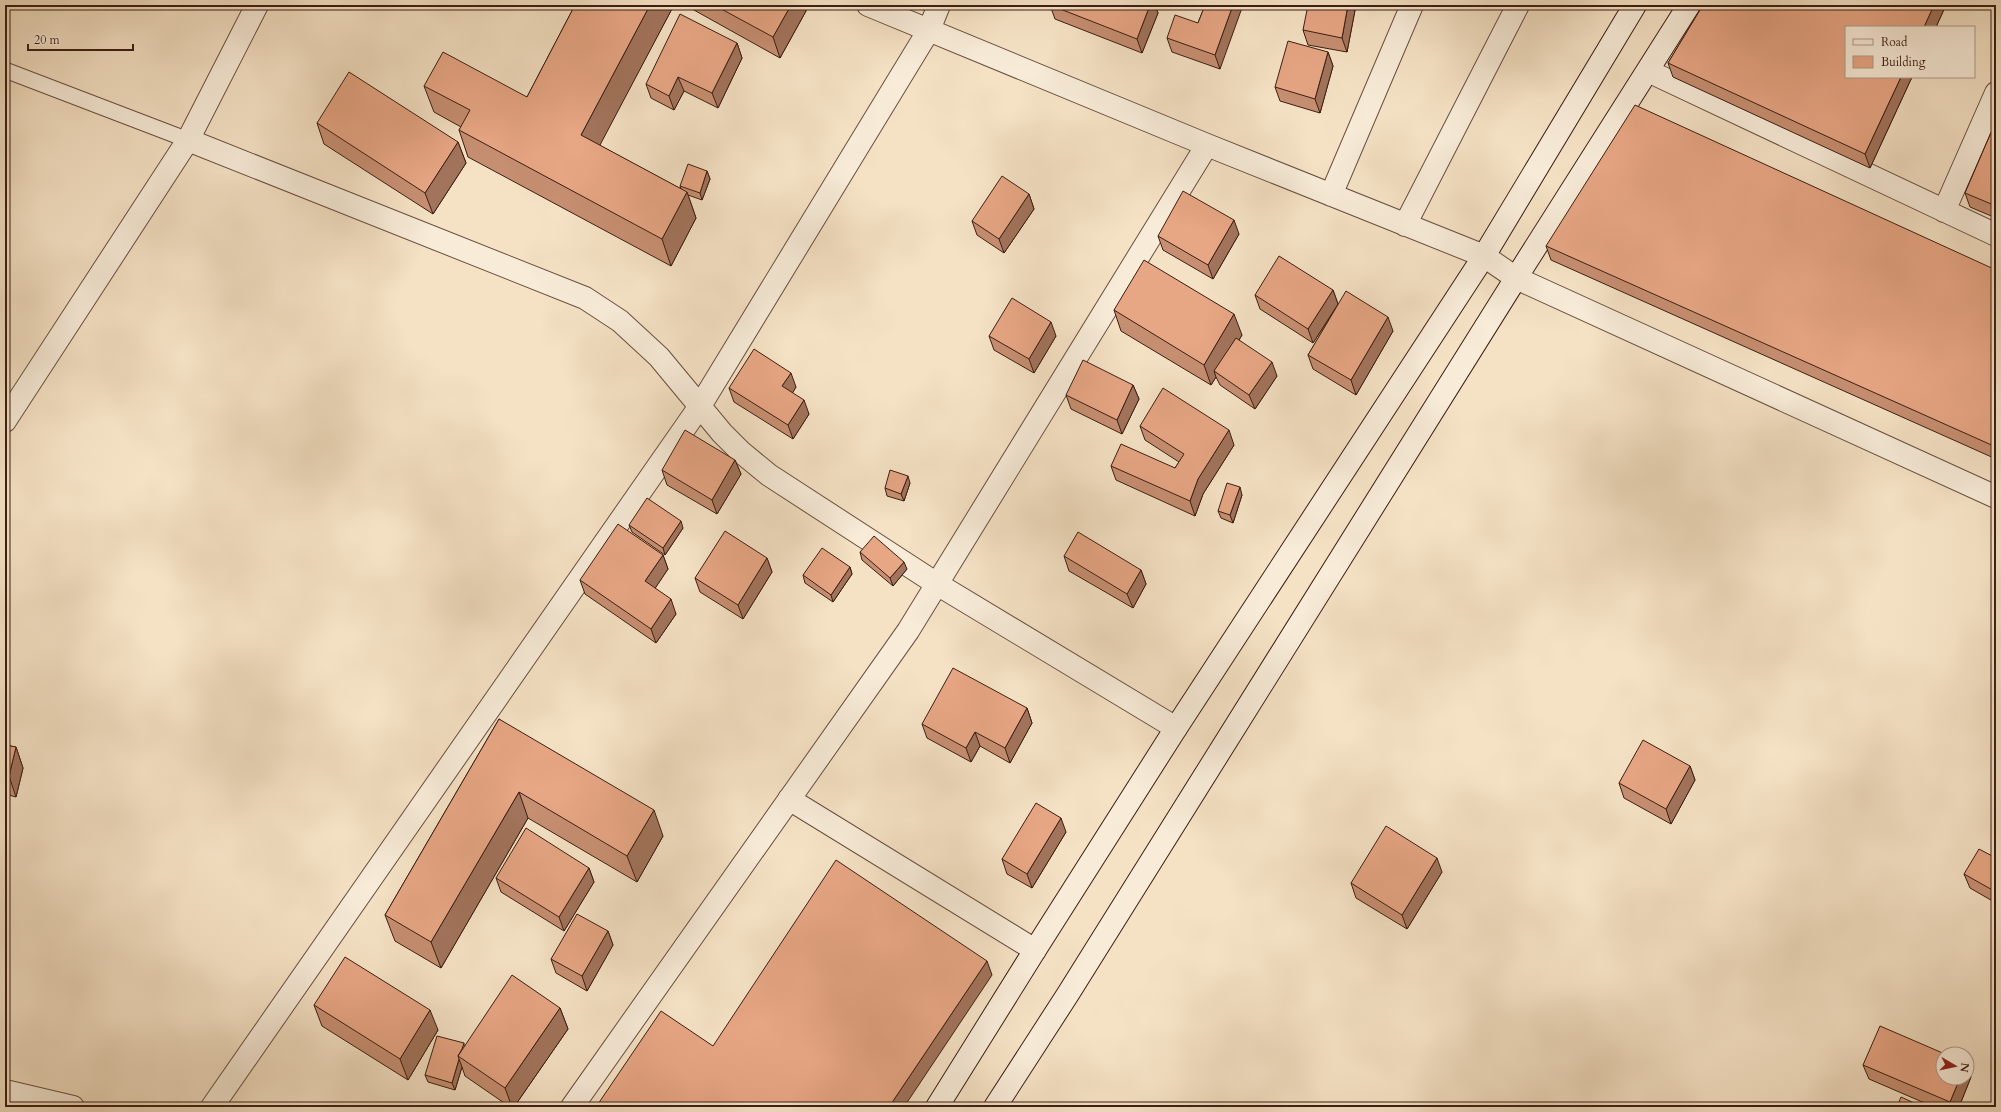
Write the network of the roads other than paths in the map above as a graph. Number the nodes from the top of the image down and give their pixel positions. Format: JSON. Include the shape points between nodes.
{"nodes":[{"id":1,"x":258,"y":5,"type":"edge"},
{"id":2,"x":868,"y":5,"type":"edge"},
{"id":3,"x":939,"y":5,"type":"edge"},
{"id":4,"x":1412,"y":5,"type":"edge"},
{"id":5,"x":1518,"y":5,"type":"edge"},
{"id":6,"x":1635,"y":5,"type":"edge"},
{"id":7,"x":1689,"y":5,"type":"edge"},
{"id":8,"x":929,"y":30,"type":"junction"},
{"id":9,"x":5,"y":70,"type":"edge"},
{"id":10,"x":1648,"y":71,"type":"junction"},
{"id":11,"x":1996,"y":93,"type":"edge"},
{"id":12,"x":188,"y":140,"type":"junction"},
{"id":13,"x":1207,"y":145,"type":"junction"},
{"id":14,"x":1331,"y":195,"type":"junction"},
{"id":15,"x":1944,"y":211,"type":"junction"},
{"id":16,"x":1405,"y":225,"type":"junction"},
{"id":17,"x":1996,"y":235,"type":"edge"},
{"id":18,"x":1484,"y":256,"type":"junction"},
{"id":19,"x":1516,"y":278,"type":"junction"},
{"id":20,"x":700,"y":406,"type":"junction"},
{"id":21,"x":5,"y":421,"type":"edge"},
{"id":22,"x":1996,"y":497,"type":"edge"},
{"id":23,"x":937,"y":584,"type":"junction"},
{"id":24,"x":1176,"y":728,"type":"junction"},
{"id":25,"x":789,"y":799,"type":"junction"},
{"id":26,"x":1035,"y":950,"type":"junction"},
{"id":27,"x":5,"y":1092,"type":"edge"},
{"id":28,"x":73,"y":1107,"type":"edge"},
{"id":29,"x":212,"y":1107,"type":"edge"},
{"id":30,"x":572,"y":1107,"type":"edge"},
{"id":31,"x":937,"y":1107,"type":"edge"},
{"id":32,"x":995,"y":1107,"type":"edge"}],
"edges":[{"from":1,"to":12,"type":"street"},
{"from":2,"to":8,"type":"street"},
{"from":3,"to":8,"type":"street"},
{"from":4,"to":14,"type":"street"},
{"from":5,"to":16,"type":"street"},
{"from":6,"to":18,"type":"street"},
{"from":7,"to":10,"type":"street"},
{"from":8,"to":13,"type":"street"},
{"from":8,"to":20,"type":"street"},
{"from":9,"to":12,"type":"lane"},
{"from":10,"to":15,"type":"street"},
{"from":10,"to":19,"type":"street"},
{"from":11,"to":15,"type":"street"},
{"from":12,"to":20,"type":"street","via":[[586,298],[620,321],[659,357]]},
{"from":12,"to":21,"type":"street"},
{"from":13,"to":14,"type":"street"},
{"from":13,"to":23,"type":"street"},
{"from":14,"to":16,"type":"street"},
{"from":15,"to":17,"type":"street"},
{"from":16,"to":18,"type":"street"},
{"from":18,"to":19,"type":"street"},
{"from":18,"to":24,"type":"street"},
{"from":19,"to":22,"type":"street"},
{"from":19,"to":32,"type":"street"},
{"from":20,"to":23,"type":"street","via":[[722,433],[769,475]]},
{"from":20,"to":29,"type":"street"},
{"from":23,"to":24,"type":"street"},
{"from":23,"to":25,"type":"street","via":[[908,631]]},
{"from":24,"to":26,"type":"street"},
{"from":25,"to":26,"type":"street"},
{"from":25,"to":30,"type":"street"},
{"from":26,"to":31,"type":"street"},
{"from":27,"to":28,"type":"street"}]}
